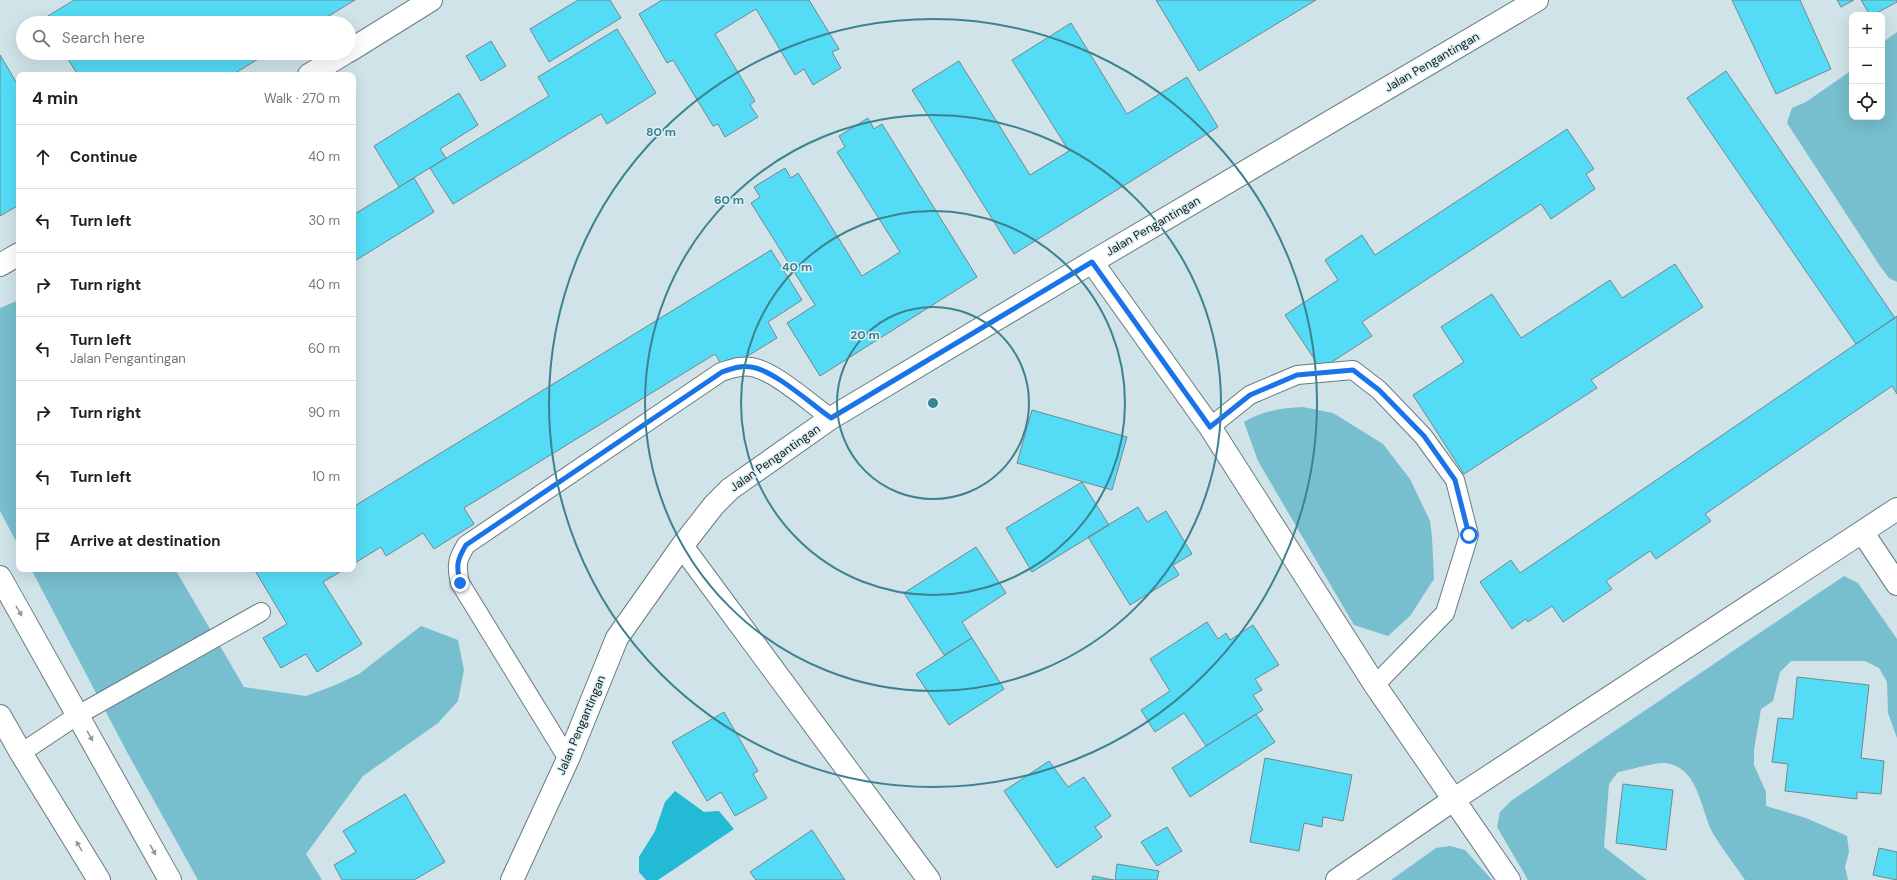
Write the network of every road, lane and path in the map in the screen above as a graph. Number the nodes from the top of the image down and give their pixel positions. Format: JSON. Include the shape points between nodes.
{"nodes":[{"id":1,"x":431,"y":0,"type":"edge"},
{"id":2,"x":1537,"y":0,"type":"edge"},
{"id":3,"x":356,"y":47,"type":"edge"},
{"id":4,"x":334,"y":60,"type":"edge"},
{"id":5,"x":315,"y":72,"type":"edge"},
{"id":6,"x":16,"y":256,"type":"edge"},
{"id":7,"x":1092,"y":262,"type":"junction"},
{"id":8,"x":0,"y":265,"type":"edge"},
{"id":9,"x":831,"y":418,"type":"junction"},
{"id":10,"x":1210,"y":427,"type":"junction"},
{"id":11,"x":1897,"y":509,"type":"edge"},
{"id":12,"x":1863,"y":533,"type":"junction"},
{"id":13,"x":682,"y":546,"type":"junction"},
{"id":14,"x":0,"y":577,"type":"edge"},
{"id":15,"x":1897,"y":584,"type":"edge"},
{"id":16,"x":261,"y":612,"type":"dead end"},
{"id":17,"x":1375,"y":685,"type":"junction"},
{"id":18,"x":78,"y":715,"type":"junction"},
{"id":19,"x":0,"y":716,"type":"edge"},
{"id":20,"x":21,"y":754,"type":"junction"},
{"id":21,"x":568,"y":759,"type":"junction"},
{"id":22,"x":1453,"y":800,"type":"junction"},
{"id":23,"x":98,"y":880,"type":"edge"},
{"id":24,"x":170,"y":880,"type":"edge"},
{"id":25,"x":512,"y":880,"type":"edge"},
{"id":26,"x":929,"y":880,"type":"edge"},
{"id":27,"x":1337,"y":880,"type":"edge"},
{"id":28,"x":1509,"y":880,"type":"edge"}],
"edges":[{"from":1,"to":3,"type":"street"},
{"from":2,"to":7,"type":"street","name":"Jalan Pengantingan"},
{"from":4,"to":5,"type":"street"},
{"from":6,"to":8,"type":"street"},
{"from":7,"to":9,"type":"street","name":"Jalan Pengantingan"},
{"from":7,"to":10,"type":"street"},
{"from":9,"to":13,"type":"street","name":"Jalan Pengantingan","via":[[730,489]]},
{"from":9,"to":21,"type":"lane","via":[[768,372],[751,367],[735,367],[722,372],[466,545],[456,569],[460,583]]},
{"from":10,"to":17,"type":"street"},
{"from":10,"to":17,"type":"lane","via":[[1250,395],[1297,375],[1353,370],[1379,390],[1424,436],[1455,480],[1469,535],[1445,613]]},
{"from":11,"to":12,"type":"street"},
{"from":12,"to":15,"type":"street"},
{"from":12,"to":22,"type":"street"},
{"from":13,"to":21,"type":"street","name":"Jalan Pengantingan","via":[[617,638]]},
{"from":13,"to":26,"type":"street"},
{"from":14,"to":18,"type":"street","one_way":true},
{"from":16,"to":18,"type":"lane"},
{"from":17,"to":22,"type":"street"},
{"from":18,"to":20,"type":"lane"},
{"from":18,"to":24,"type":"street","one_way":true},
{"from":19,"to":20,"type":"street"},
{"from":23,"to":20,"type":"street","one_way":true},
{"from":21,"to":25,"type":"street","name":"Jalan Pengantingan"},
{"from":22,"to":27,"type":"street"},
{"from":22,"to":28,"type":"street"}]}
